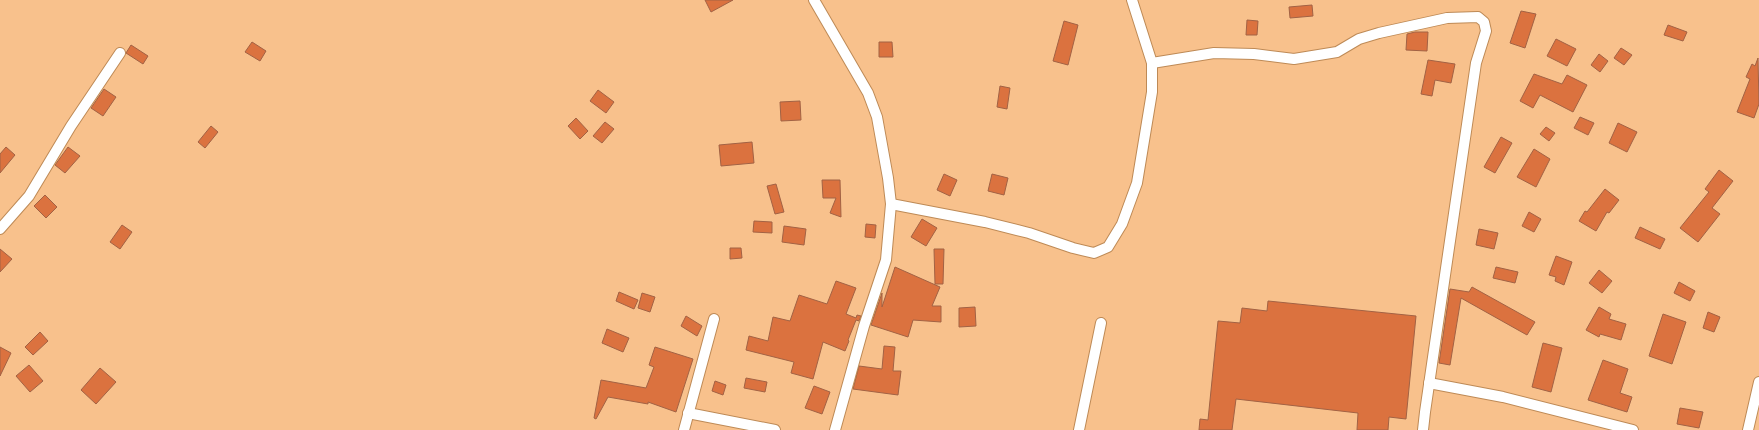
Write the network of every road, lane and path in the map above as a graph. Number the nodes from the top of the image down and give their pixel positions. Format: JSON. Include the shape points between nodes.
{"nodes":[{"id":1,"x":814,"y":0,"type":"edge"},
{"id":2,"x":1132,"y":0,"type":"edge"},
{"id":3,"x":120,"y":53,"type":"dead end"},
{"id":4,"x":1152,"y":63,"type":"junction"},
{"id":5,"x":891,"y":204,"type":"junction"},
{"id":6,"x":0,"y":229,"type":"edge"},
{"id":7,"x":714,"y":319,"type":"dead end"},
{"id":8,"x":1101,"y":323,"type":"dead end"},
{"id":9,"x":1759,"y":382,"type":"edge"},
{"id":10,"x":1429,"y":383,"type":"junction"},
{"id":11,"x":688,"y":413,"type":"junction"},
{"id":12,"x":684,"y":430,"type":"edge"},
{"id":13,"x":775,"y":430,"type":"edge"},
{"id":14,"x":835,"y":430,"type":"edge"},
{"id":15,"x":1078,"y":430,"type":"edge"},
{"id":16,"x":1423,"y":430,"type":"edge"},
{"id":17,"x":1633,"y":430,"type":"edge"},
{"id":18,"x":1748,"y":430,"type":"edge"}],
"edges":[{"from":1,"to":5,"type":"street","via":[[868,93],[877,118]]},
{"from":2,"to":4,"type":"street"},
{"from":3,"to":6,"type":"street","via":[[29,196]]},
{"from":4,"to":5,"type":"street","via":[[1152,92],[1137,183],[1122,224],[1108,247],[1094,253],[986,222]]},
{"from":4,"to":10,"type":"street","via":[[1214,54],[1254,54],[1294,59],[1337,52],[1359,39],[1378,33],[1447,18],[1478,17],[1484,22],[1486,31],[1476,63]]},
{"from":5,"to":14,"type":"street","via":[[886,260],[864,326]]},
{"from":7,"to":11,"type":"street"},
{"from":8,"to":15,"type":"street"},
{"from":9,"to":18,"type":"street"},
{"from":10,"to":16,"type":"street"},
{"from":10,"to":17,"type":"street","via":[[1503,397]]},
{"from":11,"to":12,"type":"street"},
{"from":11,"to":13,"type":"street"}]}
